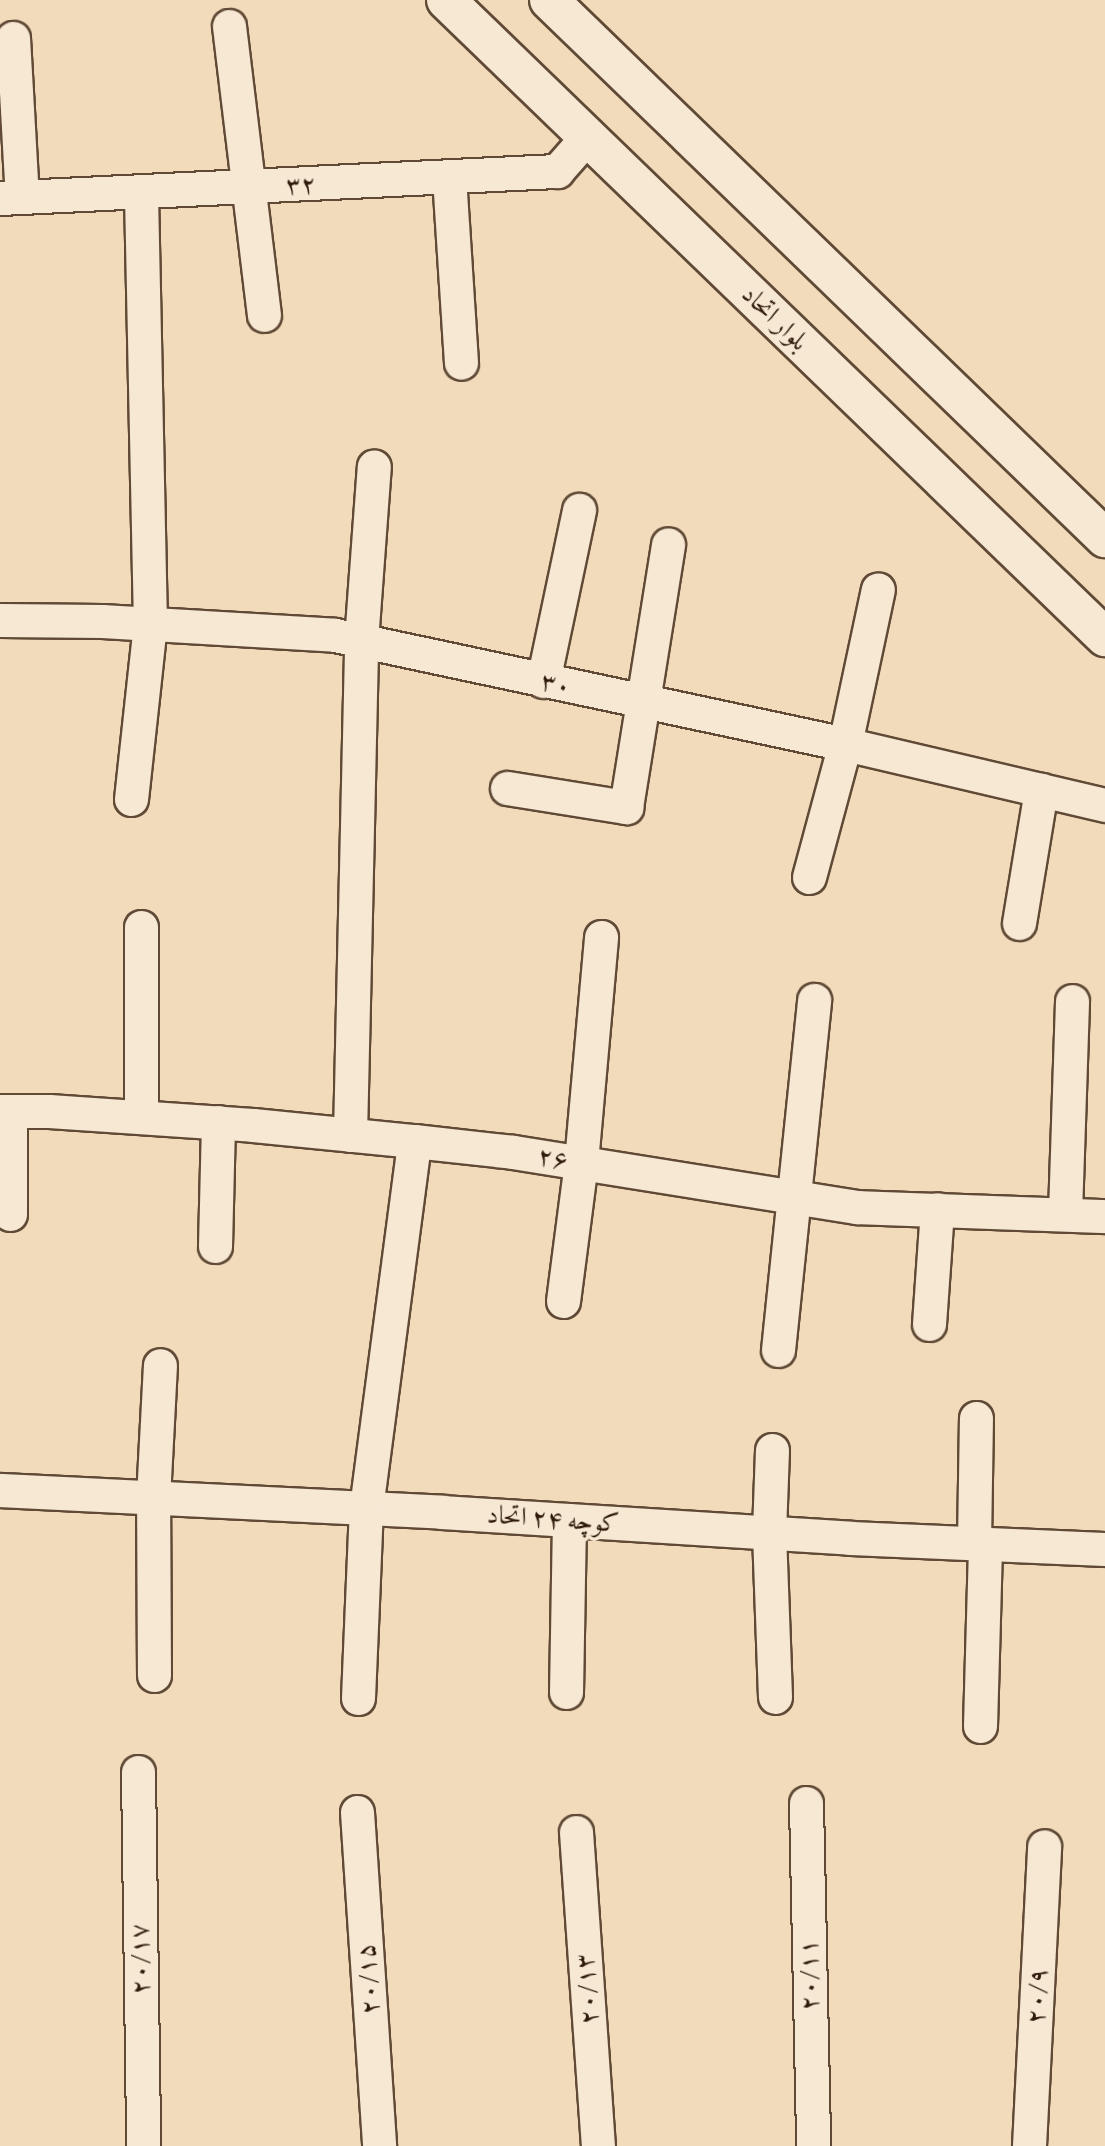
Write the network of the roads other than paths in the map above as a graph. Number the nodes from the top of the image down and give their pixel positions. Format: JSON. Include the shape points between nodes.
{"nodes":[{"id":1,"x":446,"y":0,"type":"edge"},
{"id":2,"x":549,"y":0,"type":"edge"},
{"id":3,"x":229,"y":26,"type":"dead end"},
{"id":4,"x":13,"y":38,"type":"dead end"},
{"id":5,"x":587,"y":137,"type":"junction"},
{"id":6,"x":449,"y":177,"type":"junction"},
{"id":7,"x":247,"y":188,"type":"junction"},
{"id":8,"x":141,"y":193,"type":"junction"},
{"id":9,"x":11,"y":197,"type":"edge"},
{"id":10,"x":264,"y":315,"type":"dead end"},
{"id":11,"x":461,"y":363,"type":"dead end"},
{"id":12,"x":374,"y":466,"type":"dead end"},
{"id":13,"x":579,"y":510,"type":"dead end"},
{"id":14,"x":1105,"y":538,"type":"edge"},
{"id":15,"x":668,"y":544,"type":"dead end"},
{"id":16,"x":878,"y":589,"type":"dead end"},
{"id":17,"x":0,"y":620,"type":"edge"},
{"id":18,"x":150,"y":624,"type":"junction"},
{"id":19,"x":1105,"y":637,"type":"edge"},
{"id":20,"x":361,"y":641,"type":"junction"},
{"id":21,"x":543,"y":681,"type":"junction"},
{"id":22,"x":643,"y":702,"type":"junction"},
{"id":23,"x":845,"y":744,"type":"junction"},
{"id":24,"x":507,"y":788,"type":"dead end"},
{"id":25,"x":1041,"y":790,"type":"junction"},
{"id":26,"x":131,"y":799,"type":"dead end"},
{"id":27,"x":1105,"y":805,"type":"edge"},
{"id":28,"x":809,"y":877,"type":"dead end"},
{"id":29,"x":1019,"y":923,"type":"dead end"},
{"id":30,"x":141,"y":927,"type":"dead end"},
{"id":31,"x":601,"y":937,"type":"dead end"},
{"id":32,"x":814,"y":1000,"type":"dead end"},
{"id":33,"x":1072,"y":1001,"type":"dead end"},
{"id":34,"x":5,"y":1111,"type":"edge"},
{"id":35,"x":141,"y":1118,"type":"junction"},
{"id":36,"x":218,"y":1122,"type":"junction"},
{"id":37,"x":350,"y":1135,"type":"junction"},
{"id":38,"x":414,"y":1141,"type":"junction"},
{"id":39,"x":581,"y":1163,"type":"junction"},
{"id":40,"x":792,"y":1196,"type":"junction"},
{"id":41,"x":937,"y":1209,"type":"junction"},
{"id":42,"x":1065,"y":1213,"type":"junction"},
{"id":43,"x":10,"y":1214,"type":"dead end"},
{"id":44,"x":1105,"y":1216,"type":"edge"},
{"id":45,"x":215,"y":1246,"type":"dead end"},
{"id":46,"x":563,"y":1301,"type":"dead end"},
{"id":47,"x":929,"y":1324,"type":"dead end"},
{"id":48,"x":778,"y":1350,"type":"dead end"},
{"id":49,"x":160,"y":1365,"type":"dead end"},
{"id":50,"x":976,"y":1418,"type":"dead end"},
{"id":51,"x":772,"y":1450,"type":"dead end"},
{"id":52,"x":0,"y":1490,"type":"edge"},
{"id":53,"x":153,"y":1498,"type":"junction"},
{"id":54,"x":366,"y":1508,"type":"junction"},
{"id":55,"x":569,"y":1520,"type":"junction"},
{"id":56,"x":769,"y":1533,"type":"junction"},
{"id":57,"x":979,"y":1543,"type":"junction"},
{"id":58,"x":1105,"y":1549,"type":"edge"},
{"id":59,"x":154,"y":1675,"type":"dead end"},
{"id":60,"x":566,"y":1692,"type":"dead end"},
{"id":61,"x":775,"y":1697,"type":"dead end"},
{"id":62,"x":358,"y":1698,"type":"dead end"},
{"id":63,"x":980,"y":1726,"type":"dead end"},
{"id":64,"x":138,"y":1772,"type":"dead end"},
{"id":65,"x":806,"y":1803,"type":"dead end"},
{"id":66,"x":357,"y":1812,"type":"dead end"},
{"id":67,"x":576,"y":1832,"type":"dead end"},
{"id":68,"x":1044,"y":1846,"type":"dead end"},
{"id":69,"x":143,"y":2146,"type":"edge"},
{"id":70,"x":379,"y":2146,"type":"edge"},
{"id":71,"x":598,"y":2146,"type":"edge"},
{"id":72,"x":813,"y":2146,"type":"edge"},
{"id":73,"x":1029,"y":2146,"type":"edge"}],
"edges":[{"from":1,"to":5,"type":"main road","name":"بلوار اتحاد"},
{"from":2,"to":14,"type":"main road"},
{"from":3,"to":7,"type":"street"},
{"from":4,"to":9,"type":"street"},
{"from":5,"to":6,"type":"street","name":"۳۲","via":[[557,171]]},
{"from":5,"to":19,"type":"main road","name":"بلوار اتحاد"},
{"from":6,"to":7,"type":"street","name":"۳۲"},
{"from":6,"to":11,"type":"street"},
{"from":7,"to":8,"type":"street","name":"۳۲"},
{"from":7,"to":10,"type":"street"},
{"from":8,"to":9,"type":"street","name":"۳۲"},
{"from":8,"to":18,"type":"street"},
{"from":12,"to":20,"type":"street"},
{"from":13,"to":21,"type":"street"},
{"from":15,"to":22,"type":"street"},
{"from":16,"to":23,"type":"street"},
{"from":17,"to":18,"type":"street","name":"۳۰"},
{"from":18,"to":20,"type":"street","name":"۳۰","via":[[335,635]]},
{"from":18,"to":26,"type":"street"},
{"from":20,"to":21,"type":"street","name":"۳۰"},
{"from":20,"to":37,"type":"street"},
{"from":21,"to":22,"type":"street","name":"۳۰"},
{"from":22,"to":23,"type":"street","name":"۳۰"},
{"from":22,"to":24,"type":"street","via":[[626,807]]},
{"from":23,"to":25,"type":"street","name":"۳۰"},
{"from":23,"to":28,"type":"street"},
{"from":25,"to":27,"type":"street","name":"۳۰"},
{"from":25,"to":29,"type":"street"},
{"from":30,"to":35,"type":"street"},
{"from":31,"to":39,"type":"street"},
{"from":32,"to":40,"type":"street"},
{"from":33,"to":42,"type":"street"},
{"from":34,"to":35,"type":"street","name":"۲۶"},
{"from":34,"to":43,"type":"street"},
{"from":35,"to":36,"type":"street","name":"۲۶"},
{"from":36,"to":37,"type":"street","name":"۲۶"},
{"from":36,"to":45,"type":"street"},
{"from":37,"to":38,"type":"street","name":"۲۶"},
{"from":38,"to":39,"type":"street","name":"۲۶"},
{"from":38,"to":54,"type":"street"},
{"from":39,"to":40,"type":"street","name":"۲۶"},
{"from":39,"to":46,"type":"street"},
{"from":40,"to":41,"type":"street","name":"۲۶","via":[[857,1207]]},
{"from":40,"to":48,"type":"street"},
{"from":41,"to":42,"type":"street","name":"۲۶"},
{"from":41,"to":47,"type":"street"},
{"from":42,"to":44,"type":"street","name":"۲۶"},
{"from":49,"to":53,"type":"street"},
{"from":50,"to":57,"type":"street"},
{"from":51,"to":56,"type":"street"},
{"from":52,"to":53,"type":"street","name":"کوچه ۲۴ اتحاد"},
{"from":53,"to":54,"type":"street","name":"کوچه ۲۴ اتحاد"},
{"from":53,"to":59,"type":"street"},
{"from":54,"to":55,"type":"street","name":"کوچه ۲۴ اتحاد"},
{"from":54,"to":62,"type":"street"},
{"from":55,"to":56,"type":"street","name":"کوچه ۲۴ اتحاد"},
{"from":55,"to":60,"type":"street"},
{"from":56,"to":57,"type":"street","name":"کوچه ۲۴ اتحاد"},
{"from":56,"to":61,"type":"street"},
{"from":57,"to":58,"type":"street","name":"کوچه ۲۴ اتحاد"},
{"from":57,"to":63,"type":"street"},
{"from":64,"to":69,"type":"street","name":"۲۰/۱۷"},
{"from":65,"to":72,"type":"street","name":"۲۰/۱۱"},
{"from":66,"to":70,"type":"street","name":"۲۰/۱۵"},
{"from":67,"to":71,"type":"street","name":"۲۰/۱۳"},
{"from":68,"to":73,"type":"street","name":"۲۰/۹"}]}
